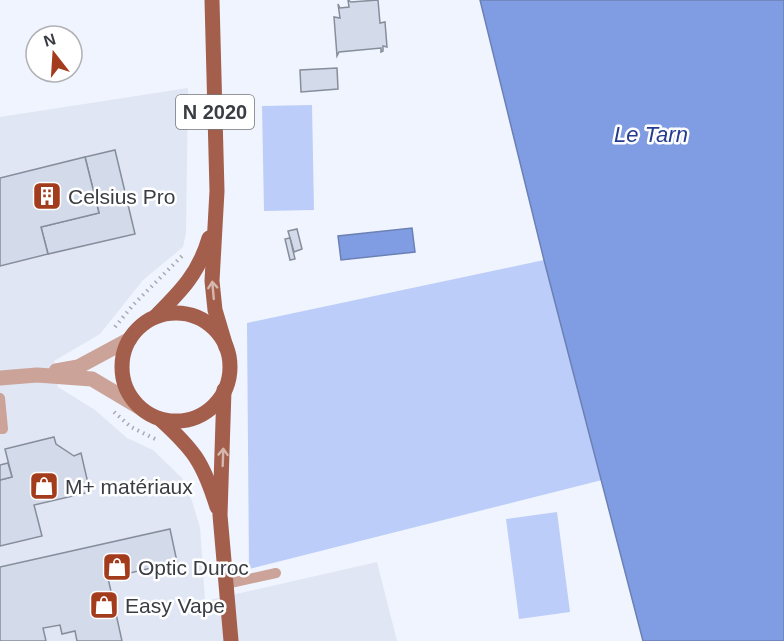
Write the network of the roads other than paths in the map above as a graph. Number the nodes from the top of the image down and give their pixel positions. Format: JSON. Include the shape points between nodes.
{"nodes":[{"id":1,"x":212,"y":0,"type":"edge"},
{"id":2,"x":214,"y":224,"type":"junction"},
{"id":3,"x":154,"y":317,"type":"junction"},
{"id":4,"x":130,"y":339,"type":"junction"},
{"id":5,"x":226,"y":347,"type":"junction"},
{"id":6,"x":37,"y":375,"type":"junction"},
{"id":7,"x":0,"y":378,"type":"edge"},
{"id":8,"x":224,"y":390,"type":"junction"},
{"id":9,"x":0,"y":398,"type":"edge"},
{"id":10,"x":139,"y":407,"type":"junction"},
{"id":11,"x":160,"y":419,"type":"junction"},
{"id":12,"x":0,"y":429,"type":"edge"},
{"id":13,"x":220,"y":515,"type":"junction"},
{"id":14,"x":276,"y":573,"type":"dead end"},
{"id":15,"x":226,"y":585,"type":"junction"},
{"id":16,"x":231,"y":641,"type":"edge"}],
"edges":[{"from":1,"to":2,"type":"main road","number":"N 2020","via":[[217,191]]},
{"from":2,"to":3,"type":"main road","via":[[197,269]]},
{"from":5,"to":2,"type":"main road","one_way":true,"via":[[213,293]]},
{"from":3,"to":4,"type":"main road"},
{"from":3,"to":5,"type":"main road","via":[[171,313],[204,321]]},
{"from":4,"to":6,"type":"street","via":[[78,367]]},
{"from":4,"to":10,"type":"main road","via":[[123,352],[122,367],[127,389]]},
{"from":5,"to":8,"type":"main road","via":[[229,376]]},
{"from":6,"to":7,"type":"street"},
{"from":6,"to":10,"type":"street","via":[[92,379]]},
{"from":8,"to":11,"type":"main road","via":[[204,413],[190,419]]},
{"from":13,"to":8,"type":"main road","one_way":true},
{"from":9,"to":12,"type":"lane"},
{"from":10,"to":11,"type":"main road"},
{"from":11,"to":13,"type":"main road","via":[[197,455]]},
{"from":13,"to":15,"type":"main road"},
{"from":14,"to":15,"type":"lane"},
{"from":15,"to":16,"type":"main road"}]}
